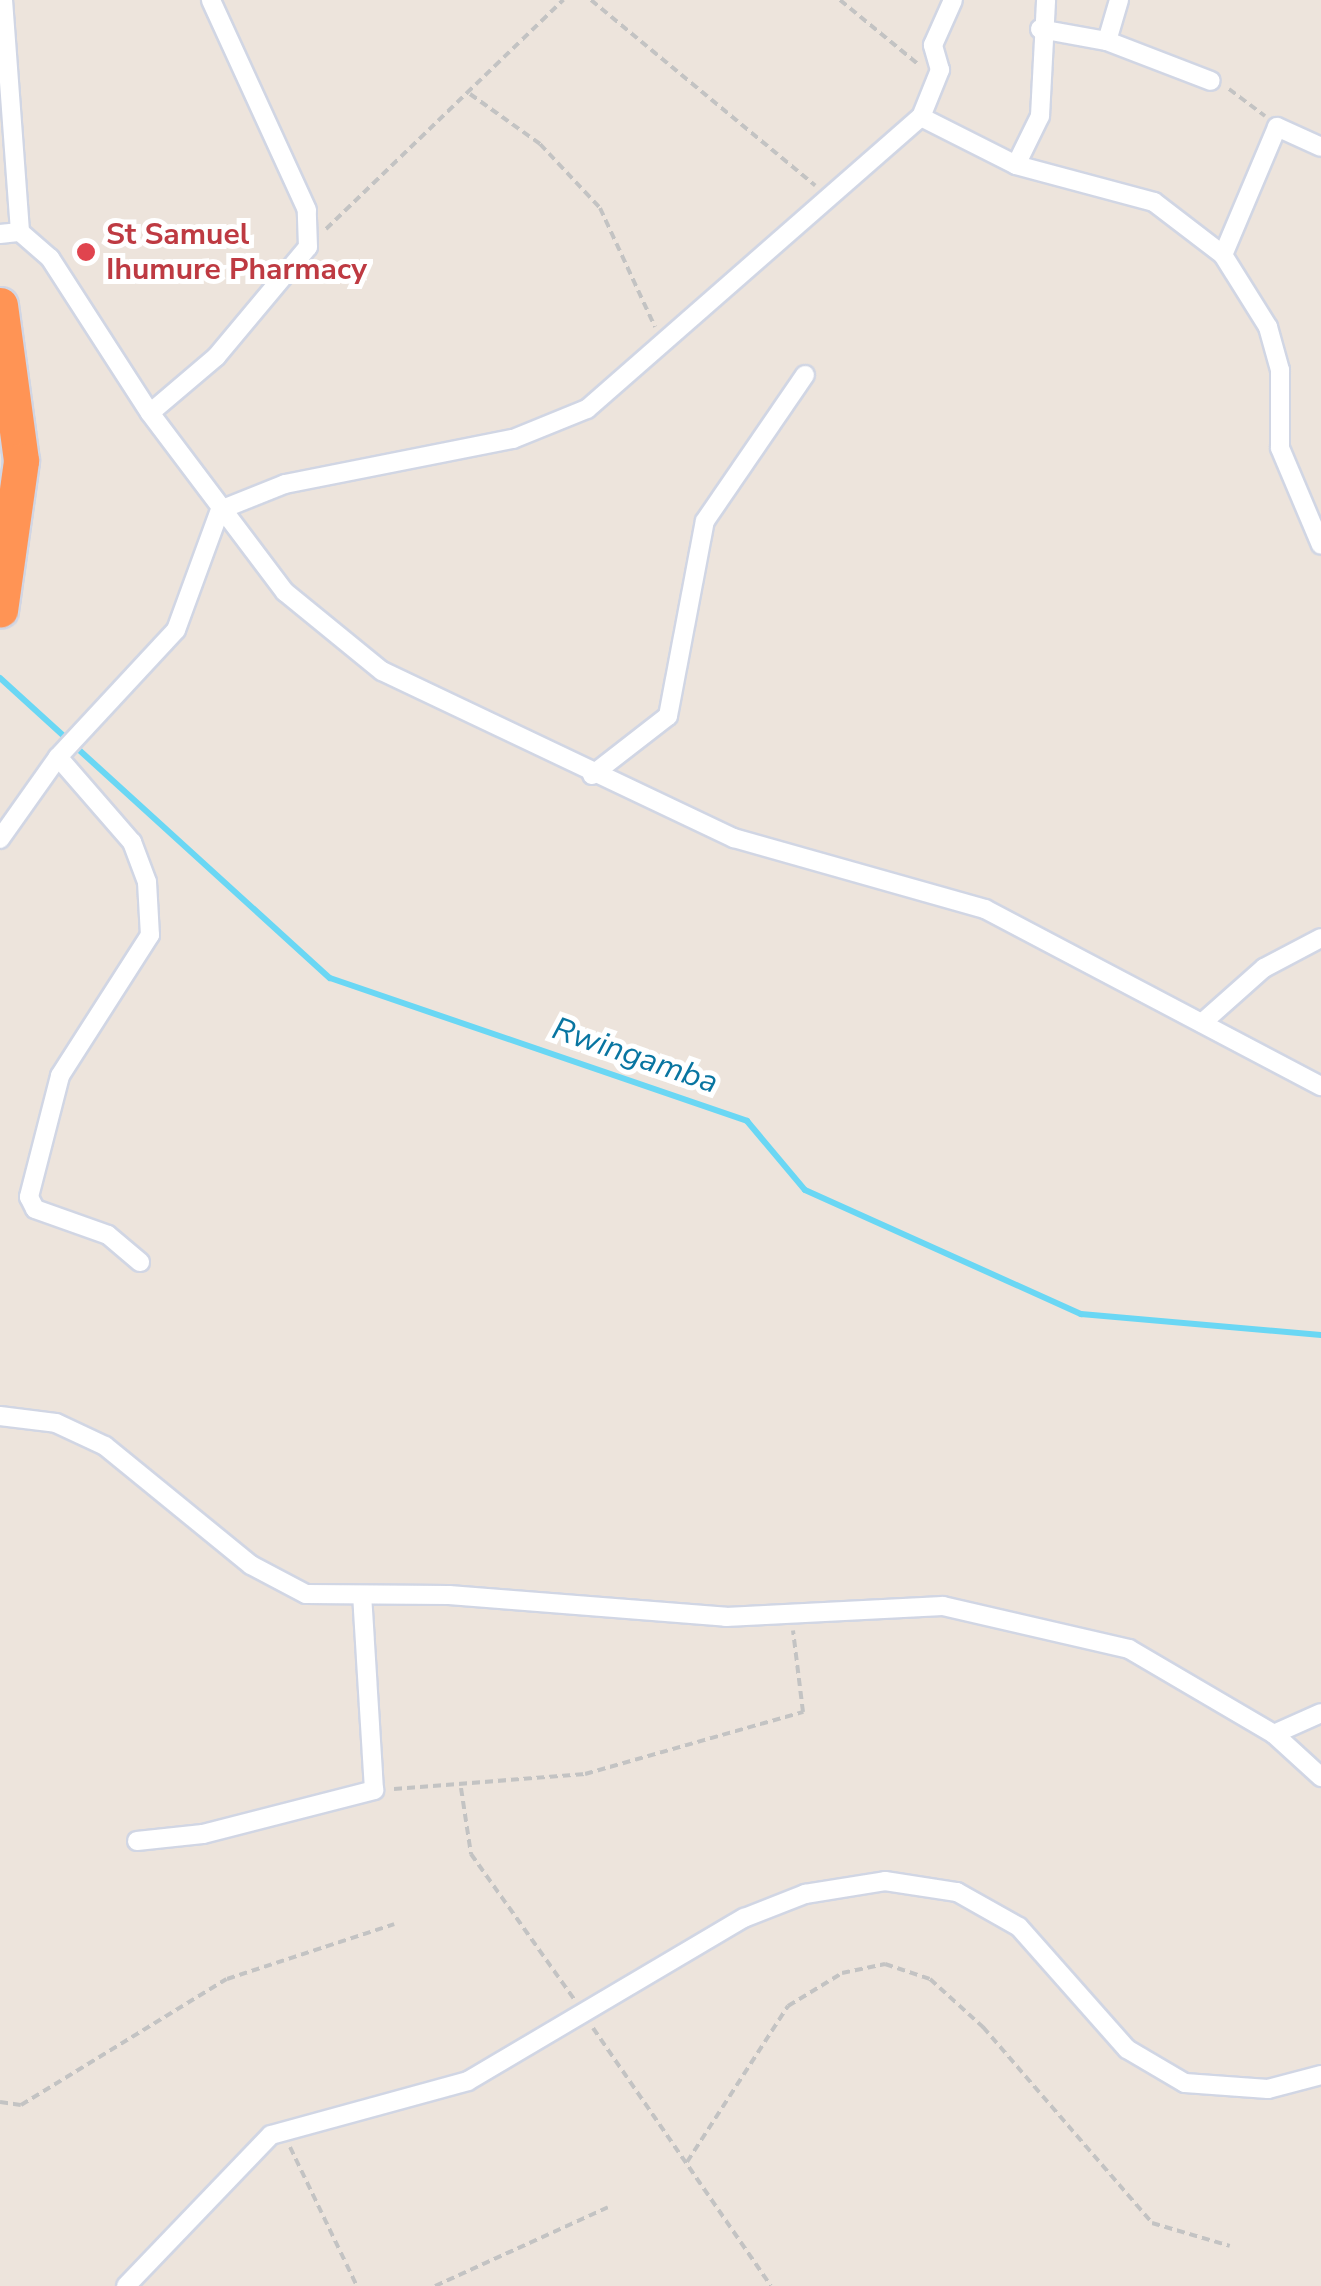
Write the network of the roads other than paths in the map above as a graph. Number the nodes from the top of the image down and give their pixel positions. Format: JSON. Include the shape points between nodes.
{"nodes":[{"id":1,"x":3,"y":0,"type":"edge"},
{"id":2,"x":211,"y":0,"type":"edge"},
{"id":3,"x":953,"y":0,"type":"edge"},
{"id":4,"x":1046,"y":0,"type":"edge"},
{"id":5,"x":1119,"y":0,"type":"edge"},
{"id":6,"x":1040,"y":29,"type":"junction"},
{"id":7,"x":1107,"y":40,"type":"junction"},
{"id":8,"x":1211,"y":81,"type":"road end"},
{"id":9,"x":921,"y":116,"type":"junction"},
{"id":10,"x":1321,"y":147,"type":"edge"},
{"id":11,"x":1016,"y":165,"type":"junction"},
{"id":12,"x":20,"y":232,"type":"junction"},
{"id":13,"x":0,"y":234,"type":"edge"},
{"id":14,"x":1223,"y":255,"type":"junction"},
{"id":15,"x":0,"y":305,"type":"edge"},
{"id":16,"x":805,"y":375,"type":"dead end"},
{"id":17,"x":150,"y":413,"type":"junction"},
{"id":18,"x":220,"y":510,"type":"junction"},
{"id":19,"x":1321,"y":546,"type":"edge"},
{"id":20,"x":0,"y":610,"type":"edge"},
{"id":21,"x":58,"y":757,"type":"junction"},
{"id":22,"x":592,"y":775,"type":"junction"},
{"id":23,"x":0,"y":839,"type":"edge"},
{"id":24,"x":1321,"y":938,"type":"edge"},
{"id":25,"x":1202,"y":1023,"type":"junction"},
{"id":26,"x":1321,"y":1086,"type":"edge"},
{"id":27,"x":140,"y":1262,"type":"dead end"},
{"id":28,"x":0,"y":1416,"type":"edge"},
{"id":29,"x":362,"y":1595,"type":"junction"},
{"id":30,"x":1321,"y":1713,"type":"edge"},
{"id":31,"x":1274,"y":1734,"type":"junction"},
{"id":32,"x":1321,"y":1778,"type":"edge"},
{"id":33,"x":138,"y":1841,"type":"dead end"},
{"id":34,"x":1321,"y":2075,"type":"edge"},
{"id":35,"x":126,"y":2286,"type":"edge"}],
"edges":[{"from":1,"to":12,"type":"street"},
{"from":2,"to":17,"type":"street","via":[[306,210],[308,247],[216,357]]},
{"from":3,"to":9,"type":"street","via":[[933,45],[938,80]]},
{"from":4,"to":6,"type":"street"},
{"from":5,"to":7,"type":"street"},
{"from":6,"to":7,"type":"street"},
{"from":6,"to":11,"type":"street","via":[[1040,116]]},
{"from":7,"to":8,"type":"street"},
{"from":9,"to":11,"type":"street"},
{"from":9,"to":18,"type":"street","via":[[833,201],[586,409],[547,429],[284,484]]},
{"from":10,"to":14,"type":"street","via":[[1276,127]]},
{"from":11,"to":14,"type":"street","via":[[1154,202]]},
{"from":12,"to":13,"type":"street"},
{"from":12,"to":17,"type":"street","via":[[84,304]]},
{"from":14,"to":19,"type":"street","via":[[1268,327],[1280,370],[1280,448]]},
{"from":15,"to":20,"type":"highway","via":[[20,461]]},
{"from":16,"to":22,"type":"street","via":[[705,521],[668,716]]},
{"from":17,"to":18,"type":"street"},
{"from":18,"to":21,"type":"street","via":[[176,630]]},
{"from":18,"to":22,"type":"street","via":[[304,612],[382,671]]},
{"from":21,"to":23,"type":"street"},
{"from":21,"to":27,"type":"street","via":[[132,842],[147,882],[150,935],[60,1076],[29,1197],[36,1210],[108,1235]]},
{"from":22,"to":25,"type":"street","via":[[734,838],[985,909]]},
{"from":24,"to":25,"type":"street","via":[[1264,968]]},
{"from":25,"to":26,"type":"street"},
{"from":28,"to":29,"type":"street","via":[[56,1423],[105,1446],[289,1589]]},
{"from":29,"to":31,"type":"street","via":[[726,1617],[922,1603],[1104,1641]]},
{"from":29,"to":33,"type":"street","via":[[374,1790],[204,1834]]},
{"from":30,"to":31,"type":"street"},
{"from":31,"to":32,"type":"street"},
{"from":34,"to":35,"type":"street","via":[[1268,2090],[1186,2083],[1128,2049],[1019,1927],[918,1881],[783,1899],[455,2086],[282,2130]]}]}
